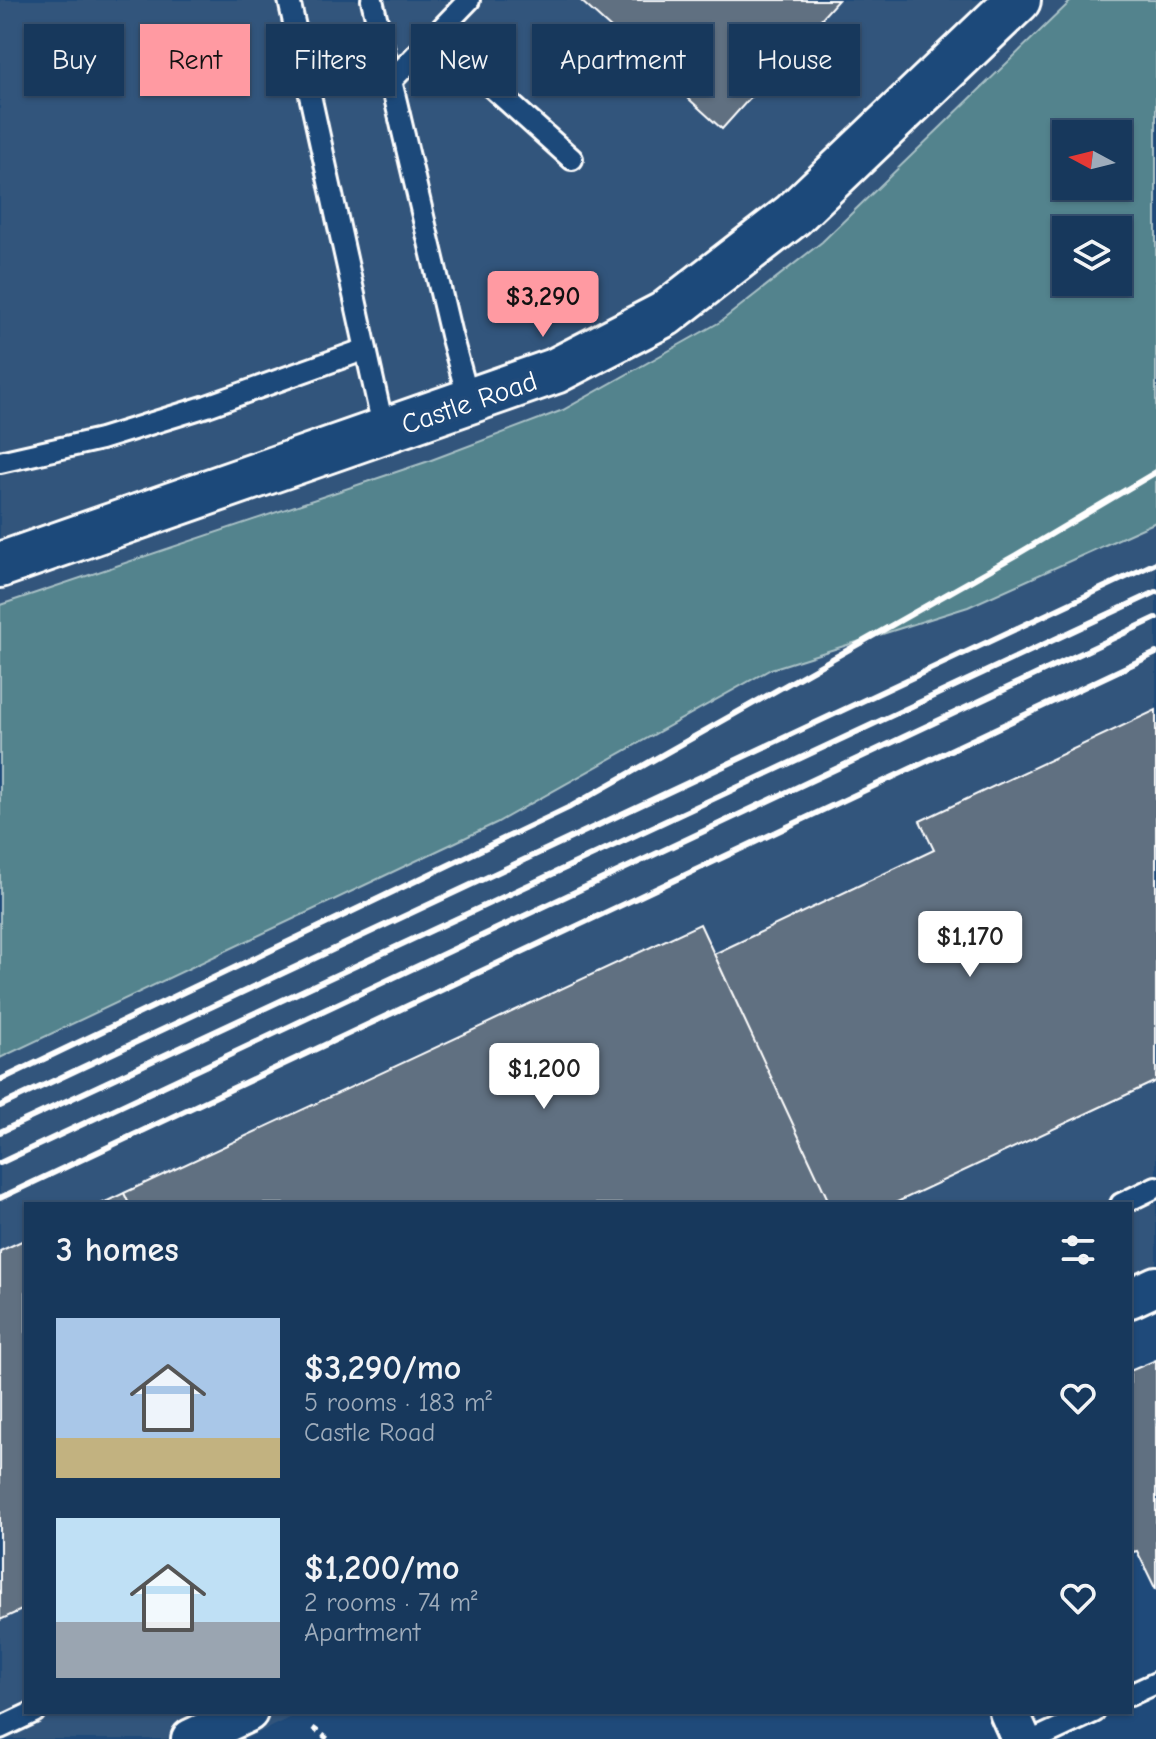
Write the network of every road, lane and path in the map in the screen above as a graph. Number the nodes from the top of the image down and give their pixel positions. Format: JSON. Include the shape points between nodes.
{"nodes":[{"id":1,"x":289,"y":0,"type":"edge"},
{"id":2,"x":372,"y":0,"type":"edge"},
{"id":3,"x":469,"y":0,"type":"edge"},
{"id":4,"x":1018,"y":0,"type":"edge"},
{"id":5,"x":377,"y":24,"type":"edge"},
{"id":6,"x":448,"y":24,"type":"edge"},
{"id":7,"x":411,"y":61,"type":"edge"},
{"id":8,"x":395,"y":77,"type":"edge"},
{"id":9,"x":393,"y":96,"type":"edge"},
{"id":10,"x":502,"y":96,"type":"edge"},
{"id":11,"x":572,"y":159,"type":"dead end"},
{"id":12,"x":366,"y":349,"type":"junction"},
{"id":13,"x":469,"y":401,"type":"junction"},
{"id":14,"x":384,"y":431,"type":"junction"},
{"id":15,"x":0,"y":462,"type":"edge"},
{"id":16,"x":0,"y":565,"type":"edge"},
{"id":17,"x":1156,"y":1187,"type":"edge"},
{"id":18,"x":1125,"y":1202,"type":"edge"},
{"id":19,"x":1156,"y":1286,"type":"edge"},
{"id":20,"x":1132,"y":1297,"type":"edge"},
{"id":21,"x":1156,"y":1683,"type":"edge"},
{"id":22,"x":1132,"y":1694,"type":"edge"},
{"id":23,"x":30,"y":1714,"type":"edge"},
{"id":24,"x":244,"y":1714,"type":"edge"},
{"id":25,"x":1010,"y":1714,"type":"edge"},
{"id":26,"x":1090,"y":1714,"type":"edge"},
{"id":27,"x":0,"y":1728,"type":"edge"},
{"id":28,"x":313,"y":1728,"type":"dead end"},
{"id":29,"x":191,"y":1739,"type":"edge"},
{"id":30,"x":328,"y":1739,"type":"edge"},
{"id":31,"x":1021,"y":1739,"type":"edge"},
{"id":32,"x":1036,"y":1739,"type":"edge"}],
"edges":[{"from":1,"to":12,"type":"lane"},
{"from":2,"to":5,"type":"lane"},
{"from":3,"to":6,"type":"lane"},
{"from":4,"to":13,"type":"street","name":"Castle Road","via":[[793,215],[698,290],[665,314],[555,371]]},
{"from":7,"to":8,"type":"lane"},
{"from":9,"to":13,"type":"lane"},
{"from":10,"to":11,"type":"lane"},
{"from":12,"to":14,"type":"lane"},
{"from":12,"to":15,"type":"lane","via":[[117,435]]},
{"from":13,"to":14,"type":"street","name":"Castle Road"},
{"from":14,"to":16,"type":"street","name":"Castle Road"},
{"from":17,"to":18,"type":"lane"},
{"from":19,"to":20,"type":"street"},
{"from":21,"to":22,"type":"lane"},
{"from":23,"to":27,"type":"lane"},
{"from":24,"to":29,"type":"street"},
{"from":25,"to":31,"type":"street"},
{"from":26,"to":32,"type":"lane"},
{"from":28,"to":30,"type":"path"}]}
